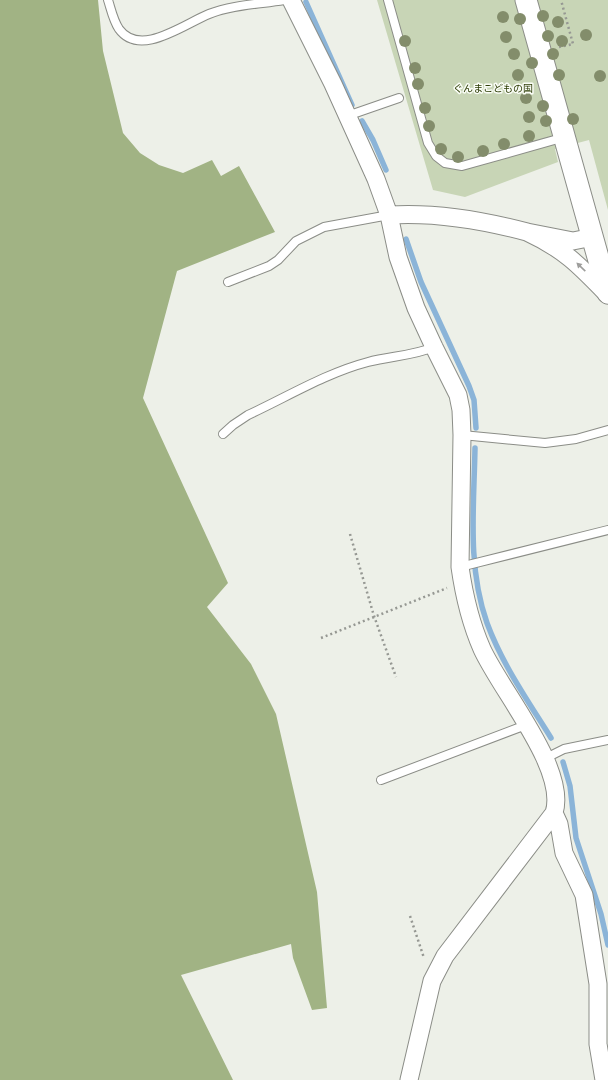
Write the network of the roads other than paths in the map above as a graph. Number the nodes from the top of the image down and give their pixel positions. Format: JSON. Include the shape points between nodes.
{"nodes":[{"id":1,"x":108,"y":0,"type":"edge"},
{"id":2,"x":284,"y":0,"type":"edge"},
{"id":3,"x":291,"y":0,"type":"edge"},
{"id":4,"x":388,"y":0,"type":"edge"},
{"id":5,"x":526,"y":0,"type":"edge"},
{"id":6,"x":399,"y":98,"type":"dead end"},
{"id":7,"x":347,"y":116,"type":"junction"},
{"id":8,"x":565,"y":137,"type":"junction"},
{"id":9,"x":389,"y":215,"type":"junction"},
{"id":10,"x":527,"y":232,"type":"junction"},
{"id":11,"x":593,"y":237,"type":"junction"},
{"id":12,"x":228,"y":282,"type":"dead end"},
{"id":13,"x":608,"y":294,"type":"edge"},
{"id":14,"x":434,"y":347,"type":"junction"},
{"id":15,"x":608,"y":430,"type":"edge"},
{"id":16,"x":223,"y":434,"type":"dead end"},
{"id":17,"x":462,"y":436,"type":"junction"},
{"id":18,"x":608,"y":530,"type":"edge"},
{"id":19,"x":461,"y":575,"type":"junction"},
{"id":20,"x":526,"y":726,"type":"junction"},
{"id":21,"x":608,"y":740,"type":"edge"},
{"id":22,"x":546,"y":758,"type":"junction"},
{"id":23,"x":381,"y":780,"type":"dead end"},
{"id":24,"x":554,"y":813,"type":"junction"},
{"id":25,"x":409,"y":1080,"type":"edge"},
{"id":26,"x":604,"y":1080,"type":"edge"}],
"edges":[{"from":1,"to":2,"type":"lane","via":[[118,28],[127,38],[138,42],[151,40],[211,13]]},
{"from":3,"to":7,"type":"street"},
{"from":4,"to":8,"type":"lane","via":[[428,143],[436,156],[445,163],[462,166]]},
{"from":5,"to":8,"type":"street"},
{"from":6,"to":7,"type":"lane"},
{"from":7,"to":9,"type":"street","via":[[376,179]]},
{"from":8,"to":11,"type":"street"},
{"from":9,"to":10,"type":"street","via":[[410,214],[471,220]]},
{"from":9,"to":12,"type":"lane","via":[[324,227],[296,241],[269,266]]},
{"from":9,"to":14,"type":"street","via":[[398,257],[416,308]]},
{"from":10,"to":11,"type":"street","via":[[573,241]]},
{"from":13,"to":10,"type":"street","one_way":true,"via":[[558,248]]},
{"from":11,"to":13,"type":"street"},
{"from":14,"to":16,"type":"lane","via":[[348,369],[248,415]]},
{"from":14,"to":17,"type":"street","via":[[458,395]]},
{"from":15,"to":17,"type":"lane","via":[[545,444]]},
{"from":17,"to":19,"type":"street"},
{"from":18,"to":19,"type":"lane"},
{"from":19,"to":20,"type":"street","via":[[473,626],[482,650]]},
{"from":20,"to":22,"type":"street"},
{"from":20,"to":23,"type":"lane"},
{"from":21,"to":22,"type":"lane","via":[[564,749]]},
{"from":22,"to":24,"type":"street","via":[[556,793]]},
{"from":24,"to":25,"type":"street","via":[[445,956],[432,981]]},
{"from":24,"to":26,"type":"street","via":[[559,824],[564,853],[584,895],[598,984],[598,1044]]}]}
